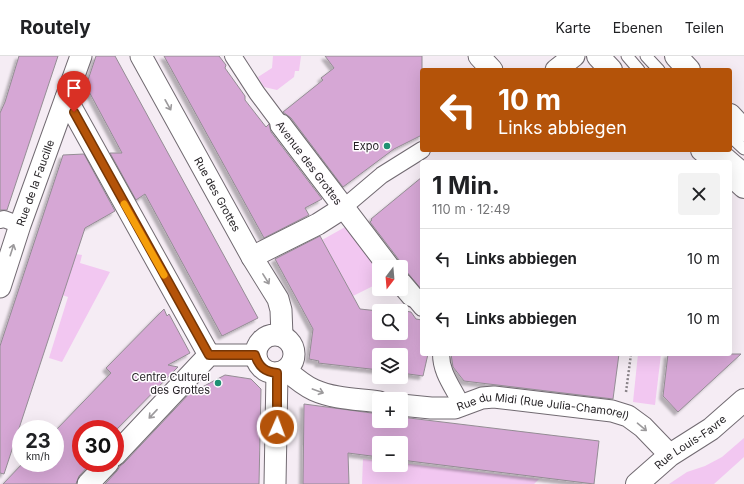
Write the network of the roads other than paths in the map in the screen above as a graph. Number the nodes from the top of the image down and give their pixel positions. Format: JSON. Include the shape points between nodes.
{"nodes":[{"id":1,"x":81,"y":56,"type":"edge"},
{"id":2,"x":141,"y":56,"type":"edge"},
{"id":3,"x":233,"y":56,"type":"edge"},
{"id":4,"x":479,"y":56,"type":"edge"},
{"id":5,"x":574,"y":56,"type":"edge"},
{"id":6,"x":598,"y":56,"type":"edge"},
{"id":7,"x":627,"y":56,"type":"edge"},
{"id":8,"x":646,"y":56,"type":"edge"},
{"id":9,"x":676,"y":56,"type":"edge"},
{"id":10,"x":490,"y":68,"type":"edge"},
{"id":11,"x":559,"y":68,"type":"edge"},
{"id":12,"x":609,"y":68,"type":"edge"},
{"id":13,"x":638,"y":68,"type":"edge"},
{"id":14,"x":657,"y":68,"type":"edge"},
{"id":15,"x":687,"y":68,"type":"edge"},
{"id":16,"x":66,"y":98,"type":"junction"},
{"id":17,"x":280,"y":125,"type":"joint"},
{"id":18,"x":420,"y":151,"type":"edge"},
{"id":19,"x":704,"y":152,"type":"edge"},
{"id":20,"x":726,"y":152,"type":"edge"},
{"id":21,"x":714,"y":160,"type":"edge"},
{"id":22,"x":744,"y":168,"type":"edge"},
{"id":23,"x":732,"y":176,"type":"edge"},
{"id":24,"x":744,"y":187,"type":"edge"},
{"id":25,"x":343,"y":208,"type":"junction"},
{"id":26,"x":0,"y":220,"type":"edge"},
{"id":27,"x":20,"y":225,"type":"junction"},
{"id":28,"x":252,"y":258,"type":"junction"},
{"id":29,"x":384,"y":260,"type":"edge"},
{"id":30,"x":0,"y":287,"type":"edge"},
{"id":31,"x":282,"y":336,"type":"junction"},
{"id":32,"x":209,"y":355,"type":"junction"},
{"id":33,"x":255,"y":355,"type":"junction"},
{"id":34,"x":441,"y":356,"type":"edge"},
{"id":35,"x":282,"y":372,"type":"junction"},
{"id":36,"x":744,"y":400,"type":"edge"},
{"id":37,"x":372,"y":401,"type":"edge"},
{"id":38,"x":408,"y":405,"type":"edge"},
{"id":39,"x":462,"y":406,"type":"junction"},
{"id":40,"x":124,"y":445,"type":"edge"},
{"id":41,"x":670,"y":455,"type":"junction"},
{"id":42,"x":99,"y":472,"type":"edge"},
{"id":43,"x":88,"y":484,"type":"edge"},
{"id":44,"x":275,"y":484,"type":"edge"},
{"id":45,"x":637,"y":484,"type":"edge"}],
"edges":[{"from":1,"to":16,"type":"street","name":"Rue de la Faucille"},
{"from":2,"to":28,"type":"street","name":"Rue des Grottes","one_way":true},
{"from":3,"to":17,"type":"street","name":"Avenue des Grottes"},
{"from":4,"to":10,"type":"street"},
{"from":5,"to":11,"type":"street"},
{"from":6,"to":12,"type":"street"},
{"from":7,"to":13,"type":"lane"},
{"from":8,"to":14,"type":"lane"},
{"from":9,"to":15,"type":"street"},
{"from":16,"to":27,"type":"street","name":"Rue de la Faucille"},
{"from":16,"to":32,"type":"street"},
{"from":17,"to":25,"type":"street","name":"Avenue des Grottes"},
{"from":18,"to":25,"type":"street","via":[[382,175]]},
{"from":19,"to":21,"type":"street"},
{"from":20,"to":22,"type":"lane"},
{"from":23,"to":24,"type":"street"},
{"from":25,"to":28,"type":"street"},
{"from":25,"to":29,"type":"street","name":"Avenue des Grottes"},
{"from":26,"to":27,"type":"street"},
{"from":30,"to":27,"type":"street","name":"Rue de la Faucille","one_way":true},
{"from":28,"to":31,"type":"street","name":"Rue des Grottes","one_way":true,"via":[[278,298]]},
{"from":31,"to":33,"type":"street","via":[[274,335],[260,341]]},
{"from":31,"to":35,"type":"street","via":[[290,342],[294,352],[293,362]]},
{"from":32,"to":33,"type":"street"},
{"from":32,"to":40,"type":"street","one_way":true},
{"from":33,"to":35,"type":"street","via":[[262,369],[269,373]]},
{"from":34,"to":39,"type":"street","via":[[444,375]]},
{"from":35,"to":37,"type":"street","one_way":true,"via":[[328,395]]},
{"from":35,"to":44,"type":"street"},
{"from":36,"to":41,"type":"street","name":"Rue Louis-Favre","via":[[711,429]]},
{"from":38,"to":39,"type":"street","name":"Rue du Midi (Rue Julia-Chamorel)","via":[[431,408]]},
{"from":39,"to":41,"type":"street","name":"Rue du Midi (Rue Julia-Chamorel)","one_way":true,"via":[[482,398],[494,397],[612,411],[628,416],[643,427]]},
{"from":41,"to":45,"type":"street","name":"Rue Louis-Favre"},
{"from":42,"to":43,"type":"street"}]}
